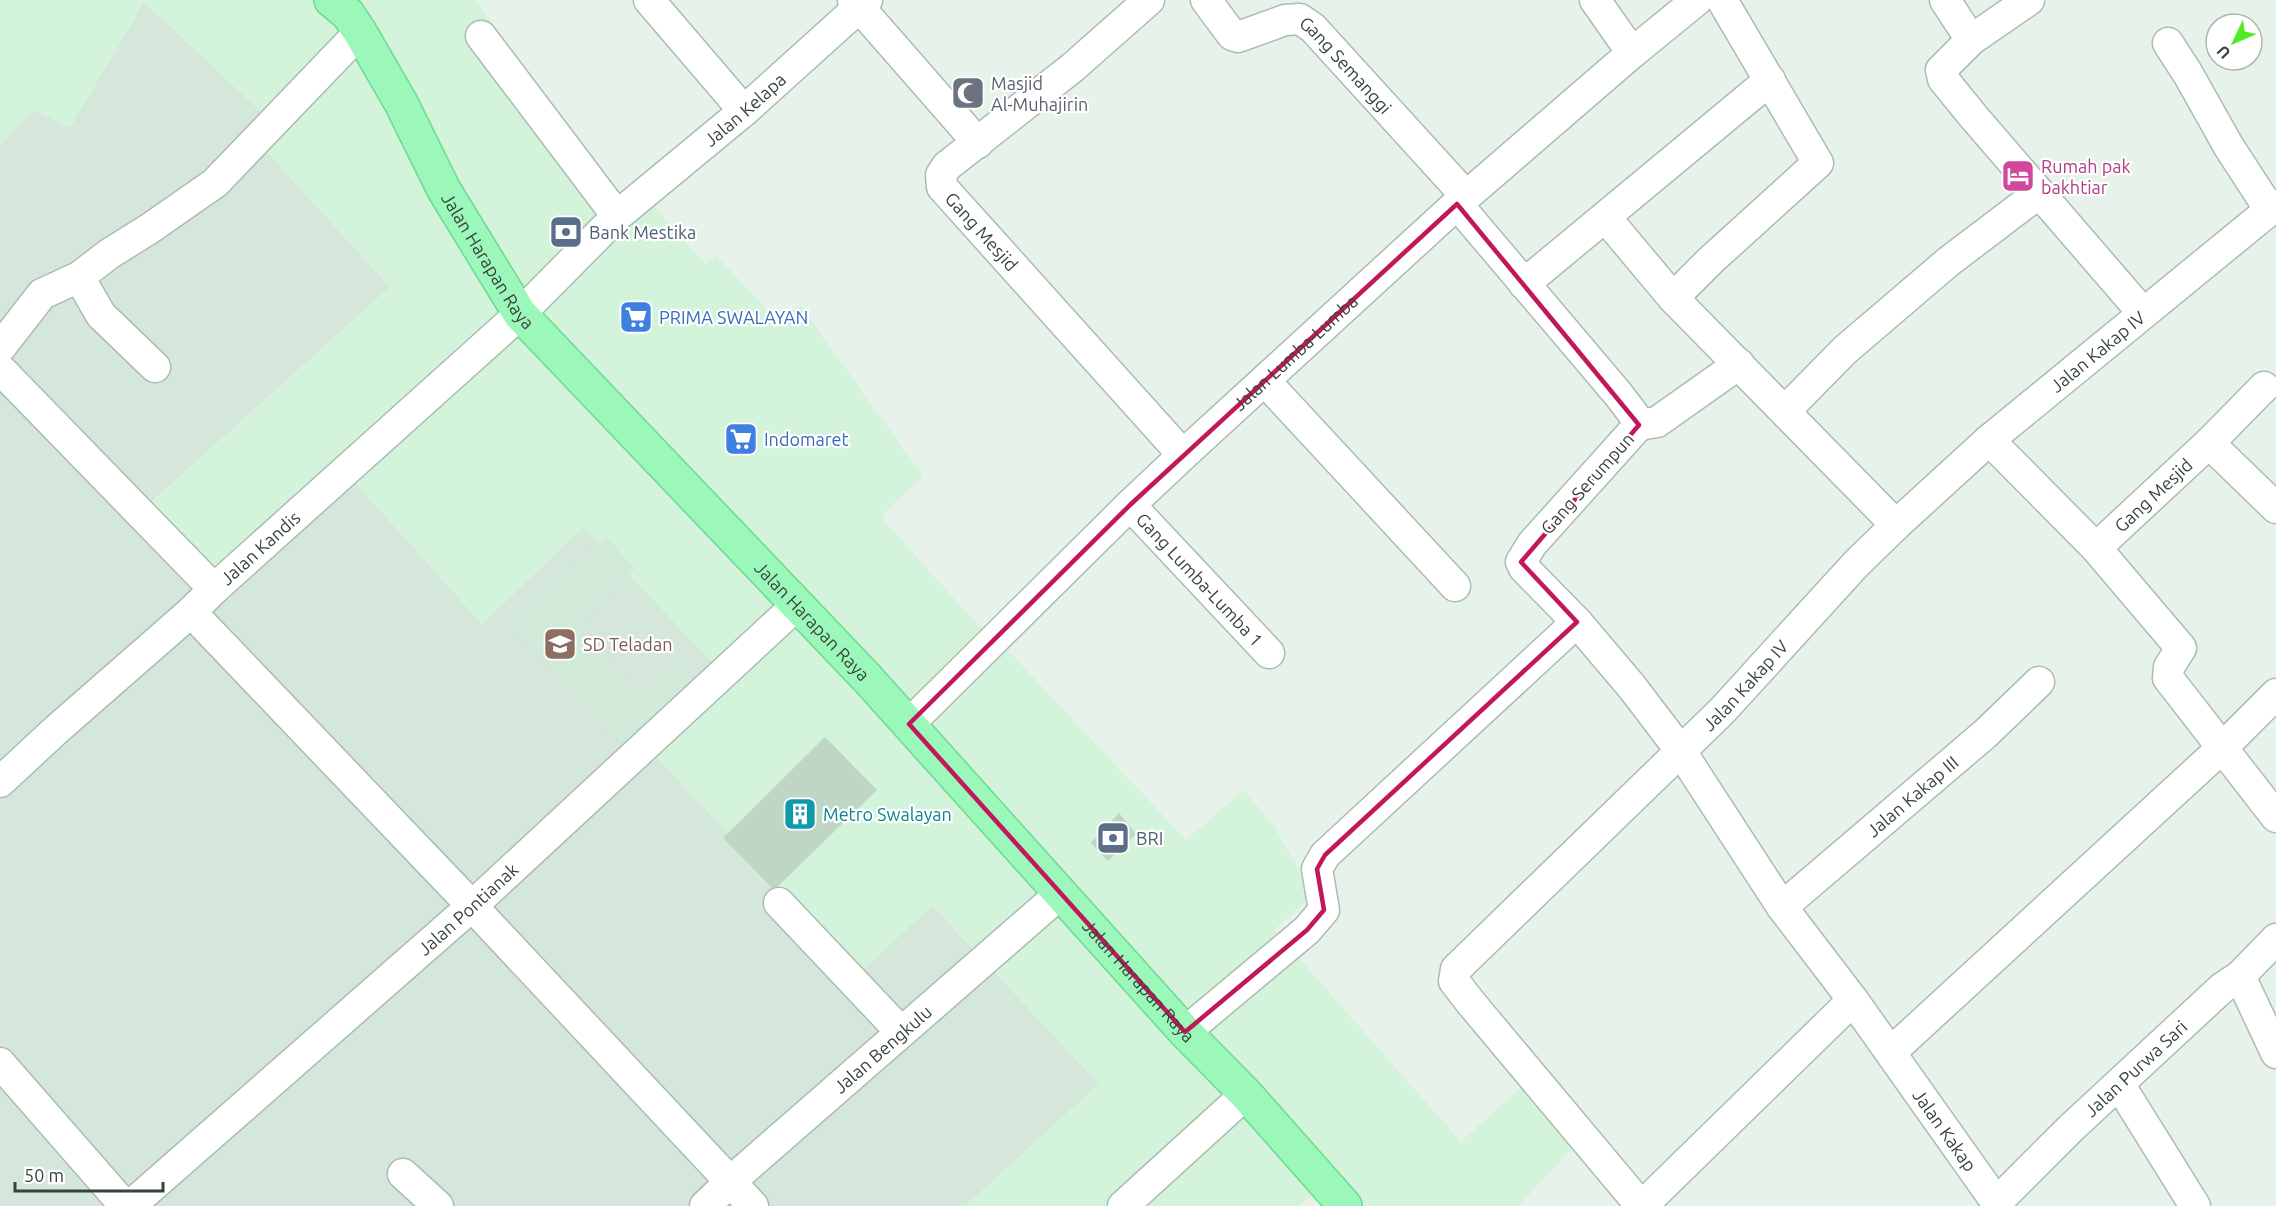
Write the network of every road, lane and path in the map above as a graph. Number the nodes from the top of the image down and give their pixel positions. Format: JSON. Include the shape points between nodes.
{"nodes":[{"id":1,"x":331,"y":0,"type":"edge"},
{"id":2,"x":649,"y":0,"type":"edge"},
{"id":3,"x":1149,"y":0,"type":"edge"},
{"id":4,"x":1206,"y":0,"type":"edge"},
{"id":5,"x":1594,"y":0,"type":"edge"},
{"id":6,"x":1697,"y":0,"type":"edge"},
{"id":7,"x":1722,"y":0,"type":"edge"},
{"id":8,"x":1945,"y":0,"type":"edge"},
{"id":9,"x":2029,"y":0,"type":"edge"},
{"id":10,"x":860,"y":2,"type":"edge"},
{"id":11,"x":360,"y":32,"type":"junction"},
{"id":12,"x":481,"y":36,"type":"dead end"},
{"id":13,"x":1971,"y":40,"type":"junction"},
{"id":14,"x":2168,"y":43,"type":"dead end"},
{"id":15,"x":1632,"y":53,"type":"junction"},
{"id":16,"x":1770,"y":80,"type":"junction"},
{"id":17,"x":744,"y":111,"type":"junction"},
{"id":18,"x":978,"y":143,"type":"junction"},
{"id":19,"x":2039,"y":193,"type":"junction"},
{"id":20,"x":1462,"y":200,"type":"junction"},
{"id":21,"x":2273,"y":207,"type":"edge"},
{"id":22,"x":617,"y":216,"type":"junction"},
{"id":23,"x":1606,"y":218,"type":"junction"},
{"id":24,"x":79,"y":277,"type":"junction"},
{"id":25,"x":1524,"y":284,"type":"junction"},
{"id":26,"x":1673,"y":298,"type":"junction"},
{"id":27,"x":2143,"y":313,"type":"junction"},
{"id":28,"x":520,"y":314,"type":"junction"},
{"id":29,"x":1739,"y":364,"type":"junction"},
{"id":30,"x":155,"y":367,"type":"dead end"},
{"id":31,"x":1,"y":368,"type":"edge"},
{"id":32,"x":1265,"y":381,"type":"junction"},
{"id":33,"x":2264,"y":387,"type":"dead end"},
{"id":34,"x":1785,"y":411,"type":"junction"},
{"id":35,"x":1639,"y":425,"type":"junction"},
{"id":36,"x":1989,"y":440,"type":"junction"},
{"id":37,"x":2209,"y":443,"type":"junction"},
{"id":38,"x":1183,"y":455,"type":"junction"},
{"id":39,"x":1130,"y":505,"type":"junction"},
{"id":40,"x":2276,"y":508,"type":"edge"},
{"id":41,"x":1896,"y":525,"type":"junction"},
{"id":42,"x":2096,"y":548,"type":"junction"},
{"id":43,"x":1455,"y":586,"type":"dead end"},
{"id":44,"x":214,"y":589,"type":"junction"},
{"id":45,"x":798,"y":604,"type":"junction"},
{"id":46,"x":191,"y":612,"type":"junction"},
{"id":47,"x":1577,"y":622,"type":"junction"},
{"id":48,"x":1269,"y":653,"type":"dead end"},
{"id":49,"x":2039,"y":682,"type":"dead end"},
{"id":50,"x":2276,"y":694,"type":"edge"},
{"id":51,"x":909,"y":724,"type":"junction"},
{"id":52,"x":2223,"y":747,"type":"junction"},
{"id":53,"x":1680,"y":750,"type":"junction"},
{"id":54,"x":0,"y":782,"type":"edge"},
{"id":55,"x":2276,"y":818,"type":"edge"},
{"id":56,"x":1060,"y":894,"type":"junction"},
{"id":57,"x":779,"y":903,"type":"dead end"},
{"id":58,"x":472,"y":906,"type":"junction"},
{"id":59,"x":1782,"y":907,"type":"junction"},
{"id":60,"x":2276,"y":939,"type":"edge"},
{"id":61,"x":2240,"y":975,"type":"junction"},
{"id":62,"x":1853,"y":1000,"type":"junction"},
{"id":63,"x":901,"y":1032,"type":"junction"},
{"id":64,"x":1185,"y":1032,"type":"junction"},
{"id":65,"x":1891,"y":1052,"type":"junction"},
{"id":66,"x":2276,"y":1053,"type":"edge"},
{"id":67,"x":0,"y":1063,"type":"edge"},
{"id":68,"x":2119,"y":1084,"type":"junction"},
{"id":69,"x":1246,"y":1094,"type":"junction"},
{"id":70,"x":403,"y":1174,"type":"dead end"},
{"id":71,"x":731,"y":1181,"type":"junction"},
{"id":72,"x":1997,"y":1204,"type":"edge"},
{"id":73,"x":125,"y":1206,"type":"edge"},
{"id":74,"x":130,"y":1206,"type":"edge"},
{"id":75,"x":438,"y":1206,"type":"edge"},
{"id":76,"x":705,"y":1206,"type":"edge"},
{"id":77,"x":753,"y":1206,"type":"edge"},
{"id":78,"x":1123,"y":1206,"type":"edge"},
{"id":79,"x":1345,"y":1206,"type":"edge"},
{"id":80,"x":1641,"y":1206,"type":"edge"},
{"id":81,"x":2195,"y":1206,"type":"edge"}],
"edges":[{"from":1,"to":11,"type":"main road","name":"Jalan Harapan Raya","via":[[348,14]]},
{"from":2,"to":17,"type":"street"},
{"from":3,"to":18,"type":"street"},
{"from":4,"to":20,"type":"street","name":"Gang Semanggi","via":[[1232,35],[1238,37],[1285,20],[1300,19],[1313,28]]},
{"from":5,"to":15,"type":"street"},
{"from":6,"to":15,"type":"street","name":"Jalan Lumba-Lumba"},
{"from":7,"to":16,"type":"street"},
{"from":8,"to":13,"type":"street"},
{"from":9,"to":13,"type":"street"},
{"from":10,"to":17,"type":"street","name":"Jalan Kelapa"},
{"from":10,"to":18,"type":"street"},
{"from":11,"to":24,"type":"street","via":[[215,183]]},
{"from":11,"to":28,"type":"main road","name":"Jalan Harapan Raya","via":[[444,190]]},
{"from":12,"to":22,"type":"street"},
{"from":13,"to":19,"type":"street","via":[[1941,70],[1943,79]]},
{"from":14,"to":21,"type":"street","name":"Jalan Kakap IV","via":[[2229,147]]},
{"from":15,"to":20,"type":"street","name":"Jalan Lumba-Lumba"},
{"from":16,"to":23,"type":"street"},
{"from":16,"to":26,"type":"street","via":[[1818,163]]},
{"from":17,"to":22,"type":"street","name":"Jalan Kelapa"},
{"from":18,"to":38,"type":"street","name":"Gang Mesjid","via":[[947,166],[941,175],[942,187]]},
{"from":19,"to":27,"type":"street"},
{"from":19,"to":34,"type":"street","via":[[1887,313]]},
{"from":20,"to":25,"type":"street","name":"Gang Serumpun"},
{"from":20,"to":32,"type":"street","name":"Jalan Lumba-Lumba"},
{"from":21,"to":27,"type":"street","name":"Jalan Kakap IV"},
{"from":22,"to":28,"type":"street","name":"Jalan Kelapa"},
{"from":23,"to":25,"type":"street"},
{"from":23,"to":26,"type":"street"},
{"from":24,"to":30,"type":"street","via":[[101,315]]},
{"from":24,"to":31,"type":"street","via":[[42,294]]},
{"from":25,"to":35,"type":"street","name":"Gang Serumpun","via":[[1618,394]]},
{"from":26,"to":29,"type":"street"},
{"from":27,"to":36,"type":"street","name":"Jalan Kakap IV"},
{"from":28,"to":44,"type":"street","name":"Jalan Kandis"},
{"from":28,"to":45,"type":"main road","name":"Jalan Harapan Raya"},
{"from":29,"to":34,"type":"street"},
{"from":29,"to":35,"type":"street","via":[[1657,422]]},
{"from":31,"to":44,"type":"street"},
{"from":32,"to":38,"type":"street","name":"Jalan Lumba-Lumba"},
{"from":32,"to":43,"type":"street"},
{"from":33,"to":37,"type":"street","name":"Gang Mesjid"},
{"from":34,"to":41,"type":"street"},
{"from":35,"to":47,"type":"street","name":"Gang Serumpun","via":[[1532,544],[1521,562]]},
{"from":36,"to":41,"type":"street","name":"Jalan Kakap IV"},
{"from":36,"to":42,"type":"street"},
{"from":37,"to":40,"type":"street"},
{"from":37,"to":42,"type":"street","name":"Gang Mesjid"},
{"from":38,"to":39,"type":"street","name":"Jalan Lumba-Lumba"},
{"from":39,"to":48,"type":"street","name":"Gang Lumba-Lumba 1"},
{"from":39,"to":51,"type":"street","name":"Jalan Lumba-Lumba"},
{"from":41,"to":53,"type":"street","name":"Jalan Kakap IV","via":[[1722,711]]},
{"from":42,"to":52,"type":"street","via":[[2181,648],[2169,667],[2168,678]]},
{"from":44,"to":46,"type":"street","name":"Jalan Kandis"},
{"from":45,"to":51,"type":"main road","name":"Jalan Harapan Raya"},
{"from":45,"to":58,"type":"street","name":"Jalan Pontianak"},
{"from":46,"to":54,"type":"street","name":"Jalan Kandis"},
{"from":46,"to":58,"type":"street"},
{"from":47,"to":53,"type":"street","name":"Jalan Kakap"},
{"from":47,"to":64,"type":"street","via":[[1326,855],[1317,869],[1324,910],[1307,930]]},
{"from":49,"to":59,"type":"street","name":"Jalan Kakap III","via":[[1985,734]]},
{"from":50,"to":52,"type":"street"},
{"from":51,"to":56,"type":"main road","name":"Jalan Harapan Raya"},
{"from":52,"to":55,"type":"street"},
{"from":52,"to":65,"type":"street"},
{"from":53,"to":59,"type":"street","name":"Jalan Kakap"},
{"from":53,"to":80,"type":"street","name":"Jalan Kakap IV","via":[[1456,969],[1454,981]]},
{"from":56,"to":63,"type":"street","name":"Jalan Bengkulu"},
{"from":56,"to":64,"type":"main road","name":"Jalan Harapan Raya"},
{"from":57,"to":63,"type":"street"},
{"from":58,"to":71,"type":"street"},
{"from":58,"to":74,"type":"street","name":"Jalan Pontianak"},
{"from":59,"to":62,"type":"street","name":"Jalan Kakap"},
{"from":60,"to":61,"type":"street","name":"Jalan Purwa Sari"},
{"from":61,"to":66,"type":"street"},
{"from":61,"to":68,"type":"street","name":"Jalan Purwa Sari"},
{"from":62,"to":65,"type":"street","name":"Jalan Kakap"},
{"from":62,"to":80,"type":"street"},
{"from":63,"to":71,"type":"street","name":"Jalan Bengkulu"},
{"from":64,"to":69,"type":"main road","name":"Jalan Harapan Raya"},
{"from":65,"to":72,"type":"street","name":"Jalan Kakap"},
{"from":67,"to":73,"type":"street"},
{"from":68,"to":72,"type":"street","name":"Jalan Purwa Sari"},
{"from":68,"to":81,"type":"street"},
{"from":69,"to":78,"type":"street"},
{"from":69,"to":79,"type":"main road","name":"Jalan Harapan Raya"},
{"from":70,"to":75,"type":"street"},
{"from":71,"to":76,"type":"street","name":"Jalan Bengkulu"},
{"from":71,"to":77,"type":"street"}]}
